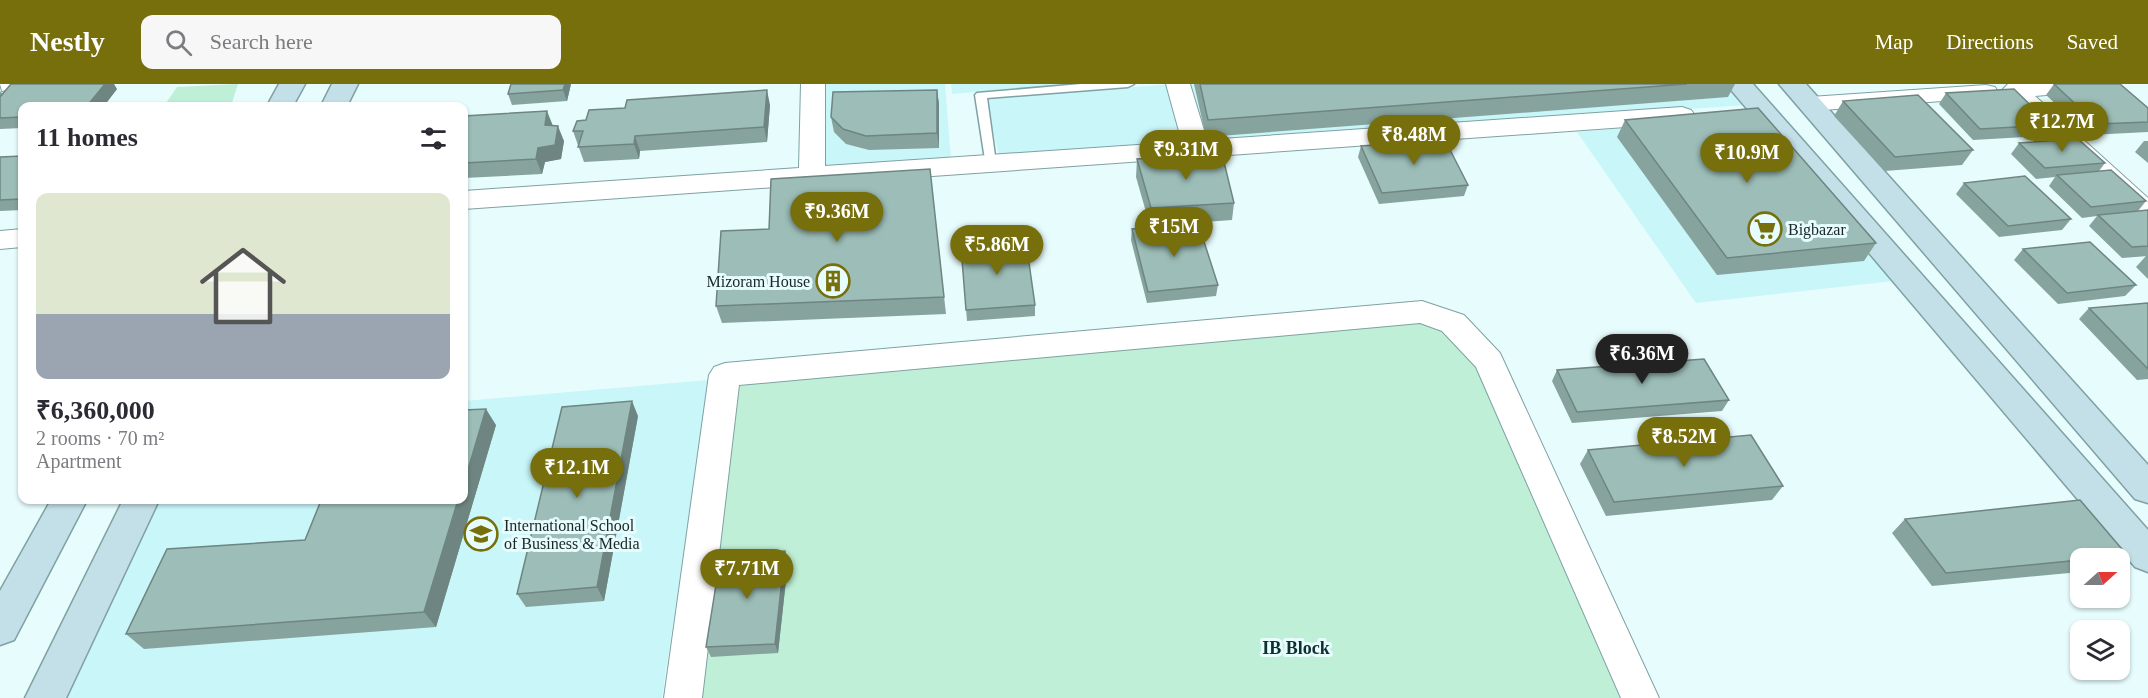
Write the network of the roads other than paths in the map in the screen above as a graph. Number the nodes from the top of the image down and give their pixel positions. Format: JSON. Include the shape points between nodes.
{"nodes":[{"id":1,"x":292,"y":84,"type":"edge"},
{"id":2,"x":345,"y":84,"type":"edge"},
{"id":3,"x":813,"y":84,"type":"edge"},
{"id":4,"x":1128,"y":84,"type":"edge"},
{"id":5,"x":1178,"y":84,"type":"edge"},
{"id":6,"x":1739,"y":84,"type":"edge"},
{"id":7,"x":2092,"y":84,"type":"edge"},
{"id":8,"x":2056,"y":85,"type":"edge"},
{"id":9,"x":2014,"y":90,"type":"junction"},
{"id":10,"x":1801,"y":94,"type":"edge"},
{"id":11,"x":282,"y":102,"type":"edge"},
{"id":12,"x":336,"y":102,"type":"edge"},
{"id":13,"x":1761,"y":110,"type":"junction"},
{"id":14,"x":1197,"y":149,"type":"junction"},
{"id":15,"x":990,"y":163,"type":"junction"},
{"id":16,"x":812,"y":176,"type":"junction"},
{"id":17,"x":468,"y":200,"type":"edge"},
{"id":18,"x":2148,"y":213,"type":"edge"},
{"id":19,"x":18,"y":238,"type":"edge"},
{"id":20,"x":0,"y":240,"type":"edge"},
{"id":21,"x":2148,"y":489,"type":"edge"},
{"id":22,"x":2148,"y":503,"type":"edge"},
{"id":23,"x":67,"y":504,"type":"edge"},
{"id":24,"x":139,"y":504,"type":"edge"},
{"id":25,"x":2105,"y":506,"type":"junction"},
{"id":26,"x":2148,"y":556,"type":"edge"},
{"id":27,"x":0,"y":628,"type":"edge"},
{"id":28,"x":45,"y":698,"type":"edge"},
{"id":29,"x":683,"y":698,"type":"edge"},
{"id":30,"x":1640,"y":698,"type":"edge"}],
"edges":[{"from":1,"to":11,"type":"street"},
{"from":2,"to":12,"type":"street"},
{"from":3,"to":16,"type":"street"},
{"from":4,"to":15,"type":"lane","via":[[981,95]]},
{"from":5,"to":14,"type":"street"},
{"from":6,"to":13,"type":"street"},
{"from":7,"to":8,"type":"street"},
{"from":8,"to":9,"type":"street"},
{"from":9,"to":10,"type":"street"},
{"from":9,"to":18,"type":"street"},
{"from":10,"to":21,"type":"street"},
{"from":13,"to":14,"type":"street"},
{"from":13,"to":25,"type":"street"},
{"from":14,"to":15,"type":"street"},
{"from":15,"to":16,"type":"street"},
{"from":16,"to":17,"type":"street"},
{"from":19,"to":20,"type":"street"},
{"from":22,"to":25,"type":"street"},
{"from":23,"to":27,"type":"street"},
{"from":24,"to":28,"type":"street"},
{"from":25,"to":26,"type":"street"},
{"from":29,"to":30,"type":"street","via":[[725,375],[1422,312],[1453,323],[1489,361]]}]}
